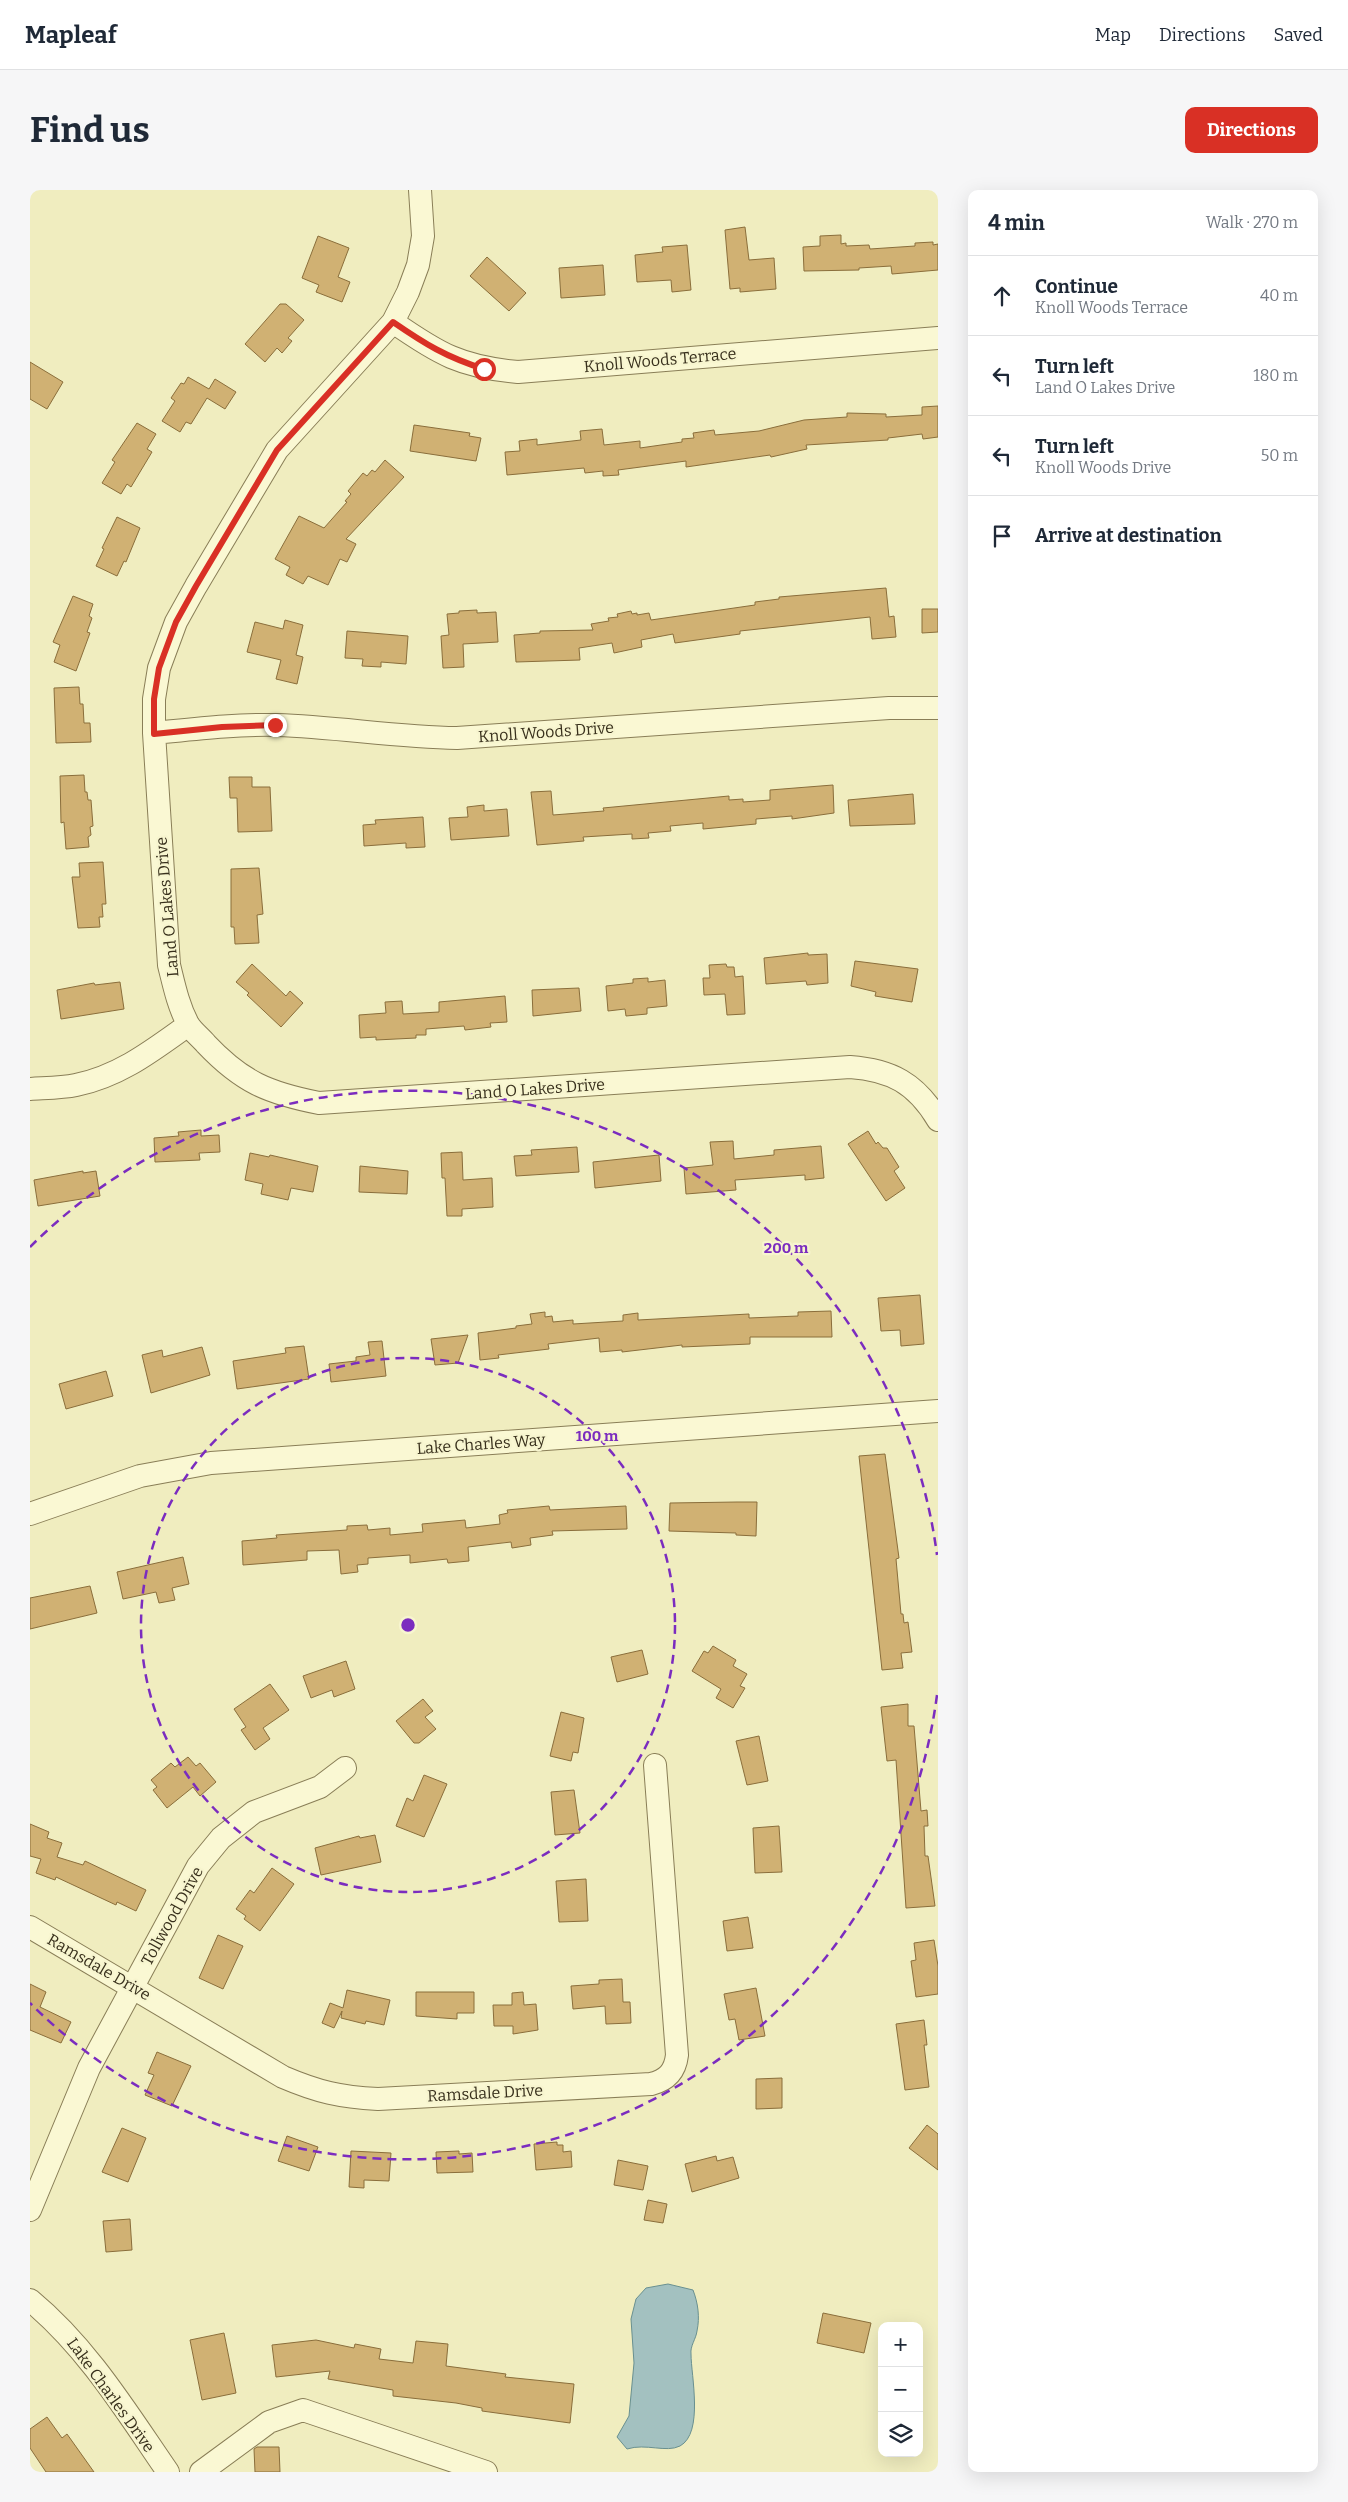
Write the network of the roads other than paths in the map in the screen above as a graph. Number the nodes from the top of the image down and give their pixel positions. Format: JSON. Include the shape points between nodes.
{"nodes":[{"id":1,"x":420,"y":190,"type":"edge"},
{"id":2,"x":393,"y":322,"type":"junction"},
{"id":3,"x":938,"y":338,"type":"edge"},
{"id":4,"x":938,"y":708,"type":"edge"},
{"id":5,"x":154,"y":734,"type":"junction"},
{"id":6,"x":188,"y":1025,"type":"junction"},
{"id":7,"x":30,"y":1089,"type":"edge"},
{"id":8,"x":938,"y":1120,"type":"edge"},
{"id":9,"x":938,"y":1411,"type":"edge"},
{"id":10,"x":30,"y":1514,"type":"edge"},
{"id":11,"x":655,"y":1765,"type":"dead end"},
{"id":12,"x":345,"y":1768,"type":"dead end"},
{"id":13,"x":30,"y":1928,"type":"edge"},
{"id":14,"x":132,"y":1986,"type":"junction"},
{"id":15,"x":30,"y":2210,"type":"edge"},
{"id":16,"x":30,"y":2300,"type":"edge"},
{"id":17,"x":168,"y":2472,"type":"edge"},
{"id":18,"x":202,"y":2472,"type":"edge"},
{"id":19,"x":486,"y":2472,"type":"edge"}],
"edges":[{"from":1,"to":2,"type":"street","name":"Land O Lakes Drive","via":[[423,236],[418,265]]},
{"from":2,"to":3,"type":"street","name":"Knoll Woods Terrace","via":[[451,359],[484,369],[518,372]]},
{"from":2,"to":5,"type":"street","name":"Land O Lakes Drive","via":[[277,450],[200,578],[176,622],[159,668],[154,699]]},
{"from":4,"to":5,"type":"street","name":"Knoll Woods Drive","via":[[889,708],[457,738],[275,725]]},
{"from":5,"to":6,"type":"street","name":"Land O Lakes Drive","via":[[169,965],[176,997]]},
{"from":6,"to":7,"type":"street","via":[[126,1068],[101,1079]]},
{"from":6,"to":8,"type":"street","name":"Land O Lakes Drive","via":[[247,1080],[282,1096],[319,1103],[850,1067],[872,1069],[895,1077],[928,1103]]},
{"from":9,"to":10,"type":"street","name":"Lake Charles Way","via":[[210,1463],[140,1476]]},
{"from":11,"to":14,"type":"street","name":"Ramsdale Drive","via":[[677,2054],[676,2065],[662,2081],[378,2098],[342,2097],[283,2077]]},
{"from":12,"to":14,"type":"street","name":"Tollwood Drive","via":[[320,1788],[254,1812],[221,1838],[198,1866]]},
{"from":13,"to":14,"type":"street","name":"Ramsdale Drive"},
{"from":14,"to":15,"type":"street","name":"Tollwood Drive","via":[[89,2068]]},
{"from":16,"to":17,"type":"street","name":"Lake Charles Drive","via":[[72,2339],[95,2367]]},
{"from":18,"to":19,"type":"street","via":[[269,2422],[303,2410]]}]}
